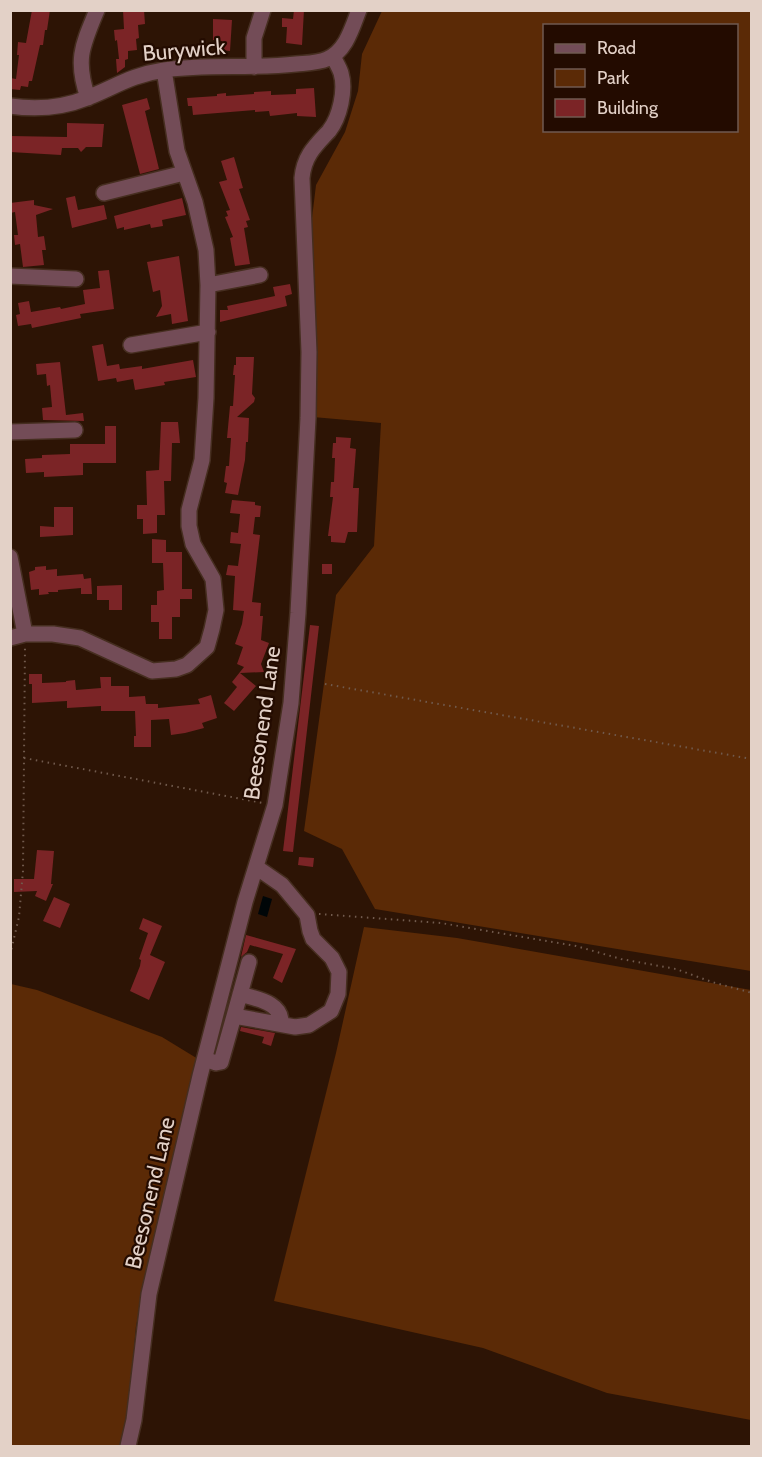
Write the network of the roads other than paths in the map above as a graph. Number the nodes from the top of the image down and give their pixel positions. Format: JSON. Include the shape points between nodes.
{"nodes":[{"id":1,"x":97,"y":10,"type":"edge"},
{"id":2,"x":263,"y":10,"type":"edge"},
{"id":3,"x":359,"y":10,"type":"edge"},
{"id":4,"x":333,"y":56,"type":"junction"},
{"id":5,"x":254,"y":67,"type":"junction"},
{"id":6,"x":164,"y":70,"type":"junction"},
{"id":7,"x":88,"y":98,"type":"junction"},
{"id":8,"x":10,"y":106,"type":"edge"},
{"id":9,"x":184,"y":173,"type":"junction"},
{"id":10,"x":104,"y":193,"type":"dead end"},
{"id":11,"x":260,"y":275,"type":"dead end"},
{"id":12,"x":10,"y":276,"type":"edge"},
{"id":13,"x":76,"y":279,"type":"dead end"},
{"id":14,"x":208,"y":285,"type":"junction"},
{"id":15,"x":208,"y":332,"type":"junction"},
{"id":16,"x":131,"y":345,"type":"dead end"},
{"id":17,"x":75,"y":430,"type":"dead end"},
{"id":18,"x":10,"y":432,"type":"edge"},
{"id":19,"x":10,"y":557,"type":"edge"},
{"id":20,"x":18,"y":636,"type":"edge"},
{"id":21,"x":256,"y":867,"type":"junction"},
{"id":22,"x":249,"y":962,"type":"dead end"},
{"id":23,"x":240,"y":994,"type":"junction"},
{"id":24,"x":234,"y":1016,"type":"junction"},
{"id":25,"x":280,"y":1023,"type":"junction"},
{"id":26,"x":205,"y":1059,"type":"junction"},
{"id":27,"x":128,"y":1446,"type":"edge"}],
"edges":[{"from":1,"to":7,"type":"street","via":[[81,53],[81,79]]},
{"from":2,"to":5,"type":"street","name":"Burywick","via":[[254,39]]},
{"from":3,"to":4,"type":"street","via":[[348,38]]},
{"from":4,"to":5,"type":"street","name":"Burywick","via":[[320,61]]},
{"from":4,"to":21,"type":"street","name":"Beesonend Lane","via":[[341,73],[339,108],[330,129],[306,158],[302,178],[308,418],[291,703],[275,805]]},
{"from":5,"to":6,"type":"street","name":"Burywick"},
{"from":6,"to":7,"type":"street","name":"Burywick","via":[[130,78]]},
{"from":6,"to":9,"type":"street","via":[[171,122]]},
{"from":7,"to":8,"type":"street","name":"Burywick","via":[[40,108]]},
{"from":9,"to":10,"type":"street"},
{"from":9,"to":14,"type":"street","via":[[201,225]]},
{"from":11,"to":14,"type":"street"},
{"from":12,"to":13,"type":"street"},
{"from":14,"to":15,"type":"street"},
{"from":15,"to":16,"type":"street"},
{"from":15,"to":20,"type":"street","via":[[202,460],[189,510],[189,536],[213,579],[216,610],[207,647],[187,665],[152,671],[80,638],[53,634]]},
{"from":17,"to":18,"type":"street"},
{"from":19,"to":20,"type":"street"},
{"from":21,"to":25,"type":"street","via":[[282,885],[307,915],[313,939],[332,958],[339,972],[338,994],[331,1011],[302,1027]]},
{"from":21,"to":26,"type":"street","name":"Beesonend Lane"},
{"from":22,"to":23,"type":"street"},
{"from":23,"to":24,"type":"street"},
{"from":23,"to":25,"type":"street","via":[[274,1006],[279,1011]]},
{"from":24,"to":25,"type":"street"},
{"from":24,"to":26,"type":"street","via":[[221,1062]]},
{"from":26,"to":27,"type":"street","name":"Beesonend Lane","via":[[149,1294]]}]}
